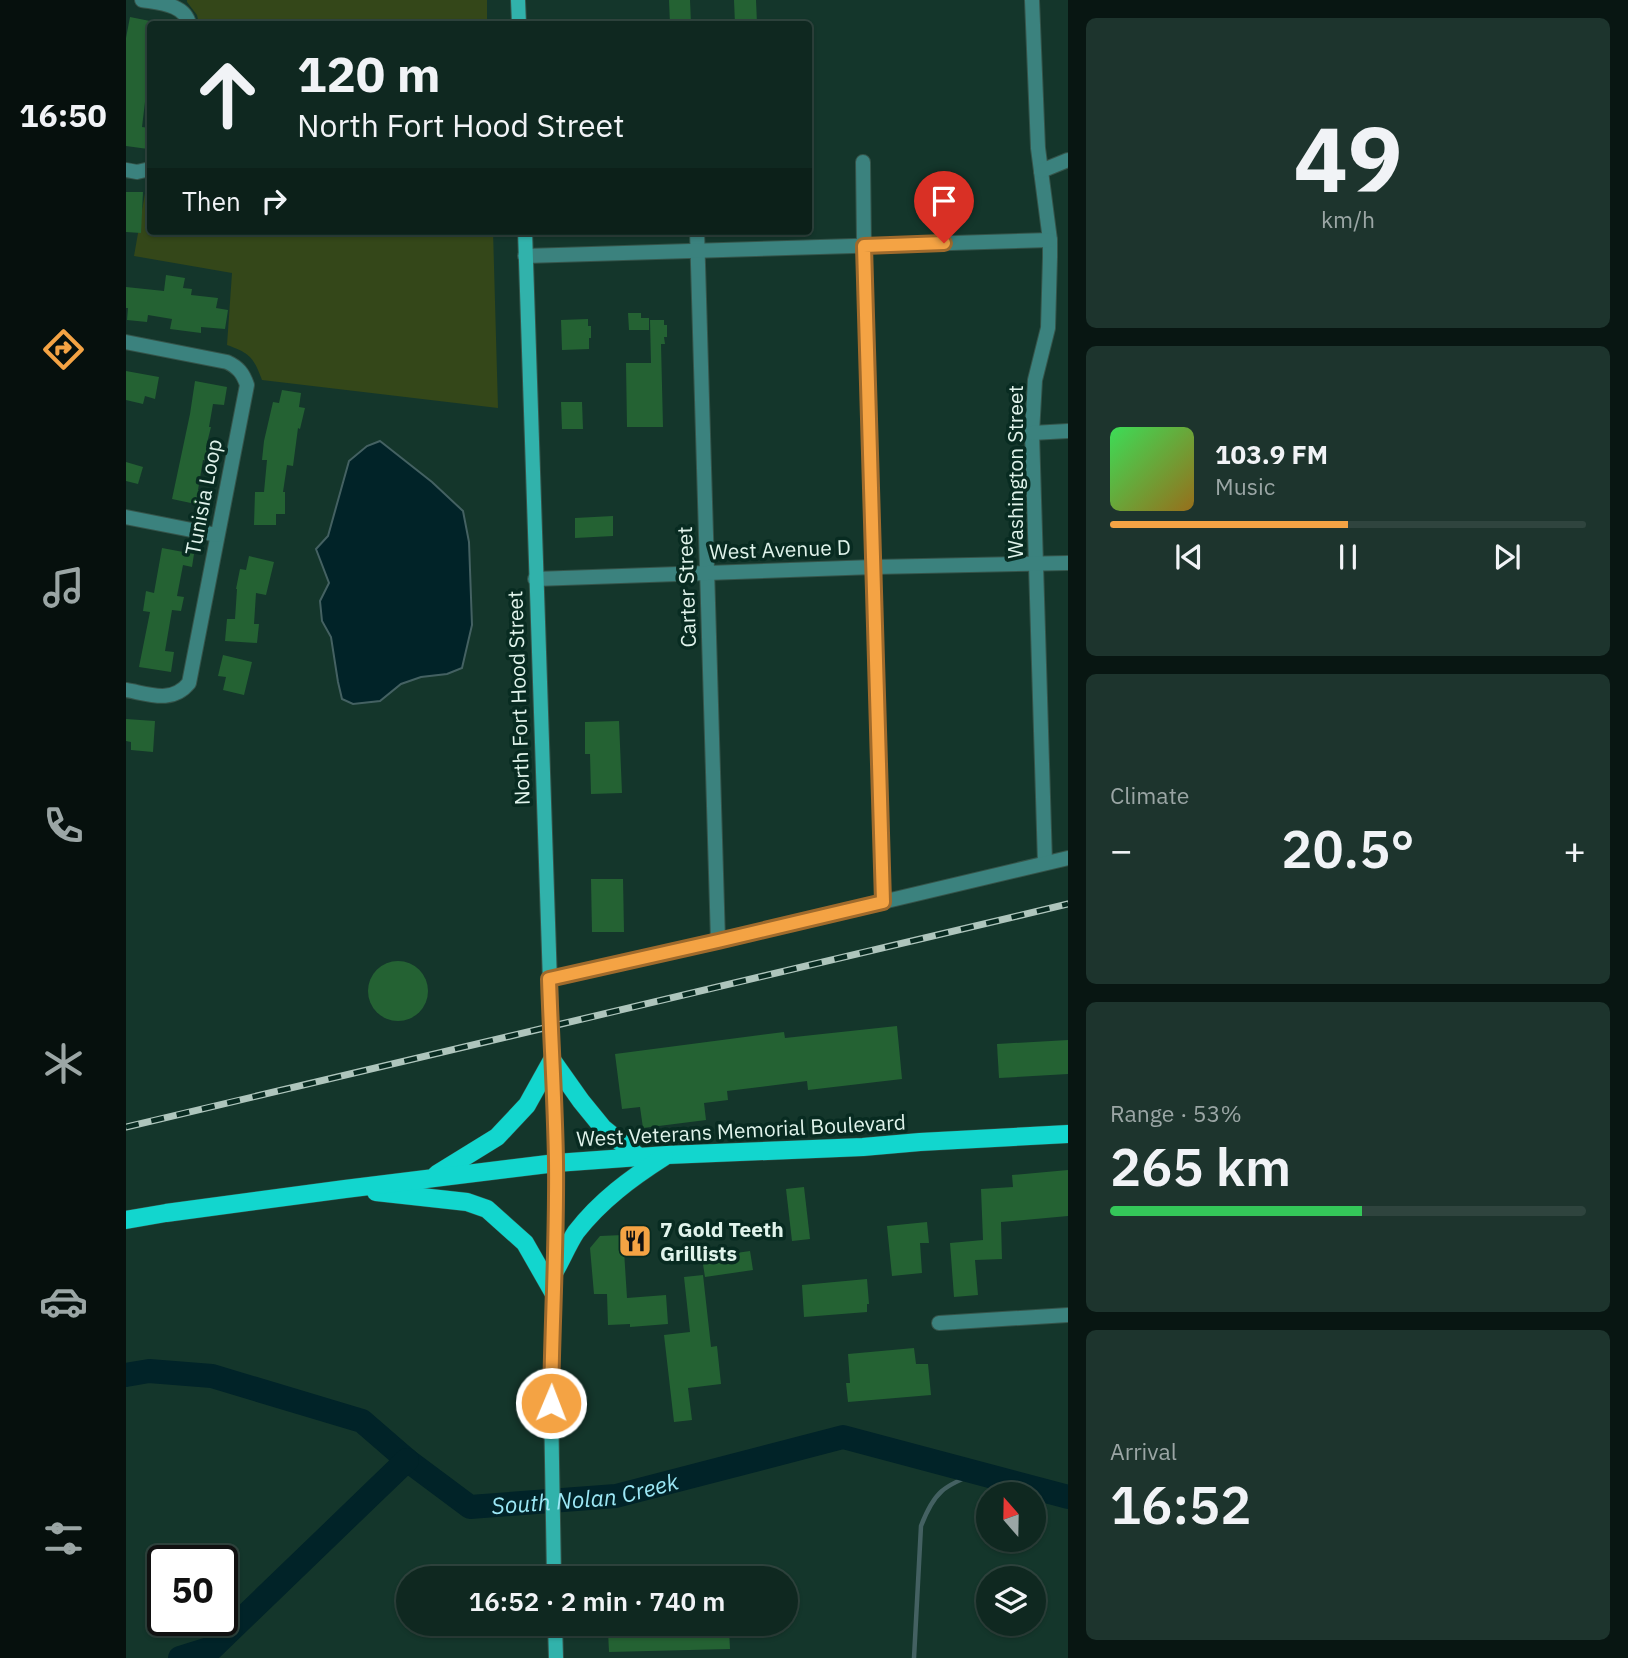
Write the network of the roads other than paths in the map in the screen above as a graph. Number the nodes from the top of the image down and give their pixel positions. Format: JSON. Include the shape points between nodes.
{"nodes":[{"id":1,"x":142,"y":0,"type":"edge"},
{"id":2,"x":518,"y":0,"type":"edge"},
{"id":3,"x":1032,"y":0,"type":"edge"},
{"id":4,"x":188,"y":21,"type":"edge"},
{"id":5,"x":519,"y":21,"type":"edge"},
{"id":6,"x":1068,"y":160,"type":"edge"},
{"id":7,"x":863,"y":162,"type":"dead end"},
{"id":8,"x":126,"y":170,"type":"edge"},
{"id":9,"x":147,"y":170,"type":"edge"},
{"id":10,"x":1041,"y":171,"type":"junction"},
{"id":11,"x":524,"y":235,"type":"edge"},
{"id":12,"x":697,"y":235,"type":"edge"},
{"id":13,"x":1050,"y":240,"type":"junction"},
{"id":14,"x":864,"y":246,"type":"junction"},
{"id":15,"x":698,"y":251,"type":"junction"},
{"id":16,"x":525,"y":256,"type":"junction"},
{"id":17,"x":126,"y":342,"type":"edge"},
{"id":18,"x":1068,"y":431,"type":"edge"},
{"id":19,"x":1032,"y":433,"type":"junction"},
{"id":20,"x":126,"y":517,"type":"edge"},
{"id":21,"x":217,"y":535,"type":"junction"},
{"id":22,"x":1068,"y":563,"type":"edge"},
{"id":23,"x":1037,"y":564,"type":"junction"},
{"id":24,"x":874,"y":567,"type":"junction"},
{"id":25,"x":706,"y":573,"type":"junction"},
{"id":26,"x":535,"y":579,"type":"junction"},
{"id":27,"x":126,"y":690,"type":"edge"},
{"id":28,"x":1068,"y":858,"type":"edge"},
{"id":29,"x":1045,"y":863,"type":"junction"},
{"id":30,"x":883,"y":902,"type":"junction"},
{"id":31,"x":718,"y":941,"type":"junction"},
{"id":32,"x":549,"y":979,"type":"junction"},
{"id":33,"x":552,"y":1060,"type":"junction"},
{"id":34,"x":1068,"y":1135,"type":"edge"},
{"id":35,"x":667,"y":1155,"type":"junction"},
{"id":36,"x":639,"y":1157,"type":"junction"},
{"id":37,"x":556,"y":1163,"type":"junction"},
{"id":38,"x":431,"y":1178,"type":"junction"},
{"id":39,"x":345,"y":1189,"type":"junction"},
{"id":40,"x":126,"y":1220,"type":"edge"},
{"id":41,"x":555,"y":1271,"type":"junction"},
{"id":42,"x":553,"y":1292,"type":"junction"},
{"id":43,"x":1068,"y":1315,"type":"edge"},
{"id":44,"x":939,"y":1323,"type":"dead end"},
{"id":45,"x":553,"y":1566,"type":"edge"},
{"id":46,"x":555,"y":1636,"type":"edge"},
{"id":47,"x":556,"y":1658,"type":"edge"}],
"edges":[{"from":1,"to":4,"type":"street","via":[[173,6]]},
{"from":2,"to":5,"type":"main road"},
{"from":3,"to":10,"type":"street","name":"Washington Street"},
{"from":6,"to":10,"type":"street"},
{"from":7,"to":14,"type":"street"},
{"from":8,"to":9,"type":"street"},
{"from":10,"to":13,"type":"street","name":"Washington Street"},
{"from":11,"to":16,"type":"main road","name":"North Fort Hood Street"},
{"from":12,"to":15,"type":"street","name":"Carter Street"},
{"from":13,"to":14,"type":"street"},
{"from":13,"to":19,"type":"street","name":"Washington Street","via":[[1048,328],[1035,380]]},
{"from":14,"to":15,"type":"street"},
{"from":14,"to":24,"type":"street"},
{"from":15,"to":16,"type":"street"},
{"from":15,"to":25,"type":"street","name":"Carter Street"},
{"from":16,"to":26,"type":"main road","name":"North Fort Hood Street"},
{"from":17,"to":21,"type":"street","name":"Tunisia Loop","via":[[227,362],[244,375],[247,385]]},
{"from":18,"to":19,"type":"street"},
{"from":19,"to":23,"type":"street","name":"Washington Street"},
{"from":20,"to":21,"type":"street"},
{"from":21,"to":27,"type":"street","name":"Tunisia Loop","via":[[188,682],[175,695],[164,697]]},
{"from":22,"to":23,"type":"street","name":"West Avenue D"},
{"from":23,"to":24,"type":"street","name":"West Avenue D"},
{"from":23,"to":29,"type":"street","name":"Washington Street"},
{"from":24,"to":25,"type":"street","name":"West Avenue D"},
{"from":24,"to":30,"type":"street"},
{"from":25,"to":26,"type":"street","name":"West Avenue D"},
{"from":25,"to":31,"type":"street","name":"Carter Street"},
{"from":26,"to":32,"type":"main road","name":"North Fort Hood Street"},
{"from":28,"to":29,"type":"street"},
{"from":29,"to":30,"type":"street"},
{"from":30,"to":31,"type":"street"},
{"from":31,"to":32,"type":"street"},
{"from":32,"to":33,"type":"main road","name":"North Fort Hood Street"},
{"from":33,"to":36,"type":"main road","via":[[603,1128]]},
{"from":33,"to":37,"type":"main road","name":"North Fort Hood Street"},
{"from":33,"to":38,"type":"main road","via":[[527,1105],[497,1137]]},
{"from":34,"to":35,"type":"main road","name":"West Veterans Memorial Boulevard"},
{"from":35,"to":36,"type":"main road","name":"West Veterans Memorial Boulevard"},
{"from":35,"to":41,"type":"main road","via":[[596,1209]]},
{"from":36,"to":37,"type":"main road","name":"West Veterans Memorial Boulevard"},
{"from":37,"to":38,"type":"main road","name":"West Veterans Memorial Boulevard"},
{"from":37,"to":41,"type":"main road","name":"North Fort Hood Street"},
{"from":38,"to":39,"type":"main road","name":"West Veterans Memorial Boulevard"},
{"from":39,"to":40,"type":"main road","name":"West Veterans Memorial Boulevard"},
{"from":39,"to":42,"type":"main road","via":[[467,1202],[487,1209],[525,1243]]},
{"from":41,"to":42,"type":"main road","name":"North Fort Hood Street"},
{"from":42,"to":45,"type":"main road","name":"North Fort Hood Street"},
{"from":43,"to":44,"type":"street"},
{"from":46,"to":47,"type":"main road"}]}
